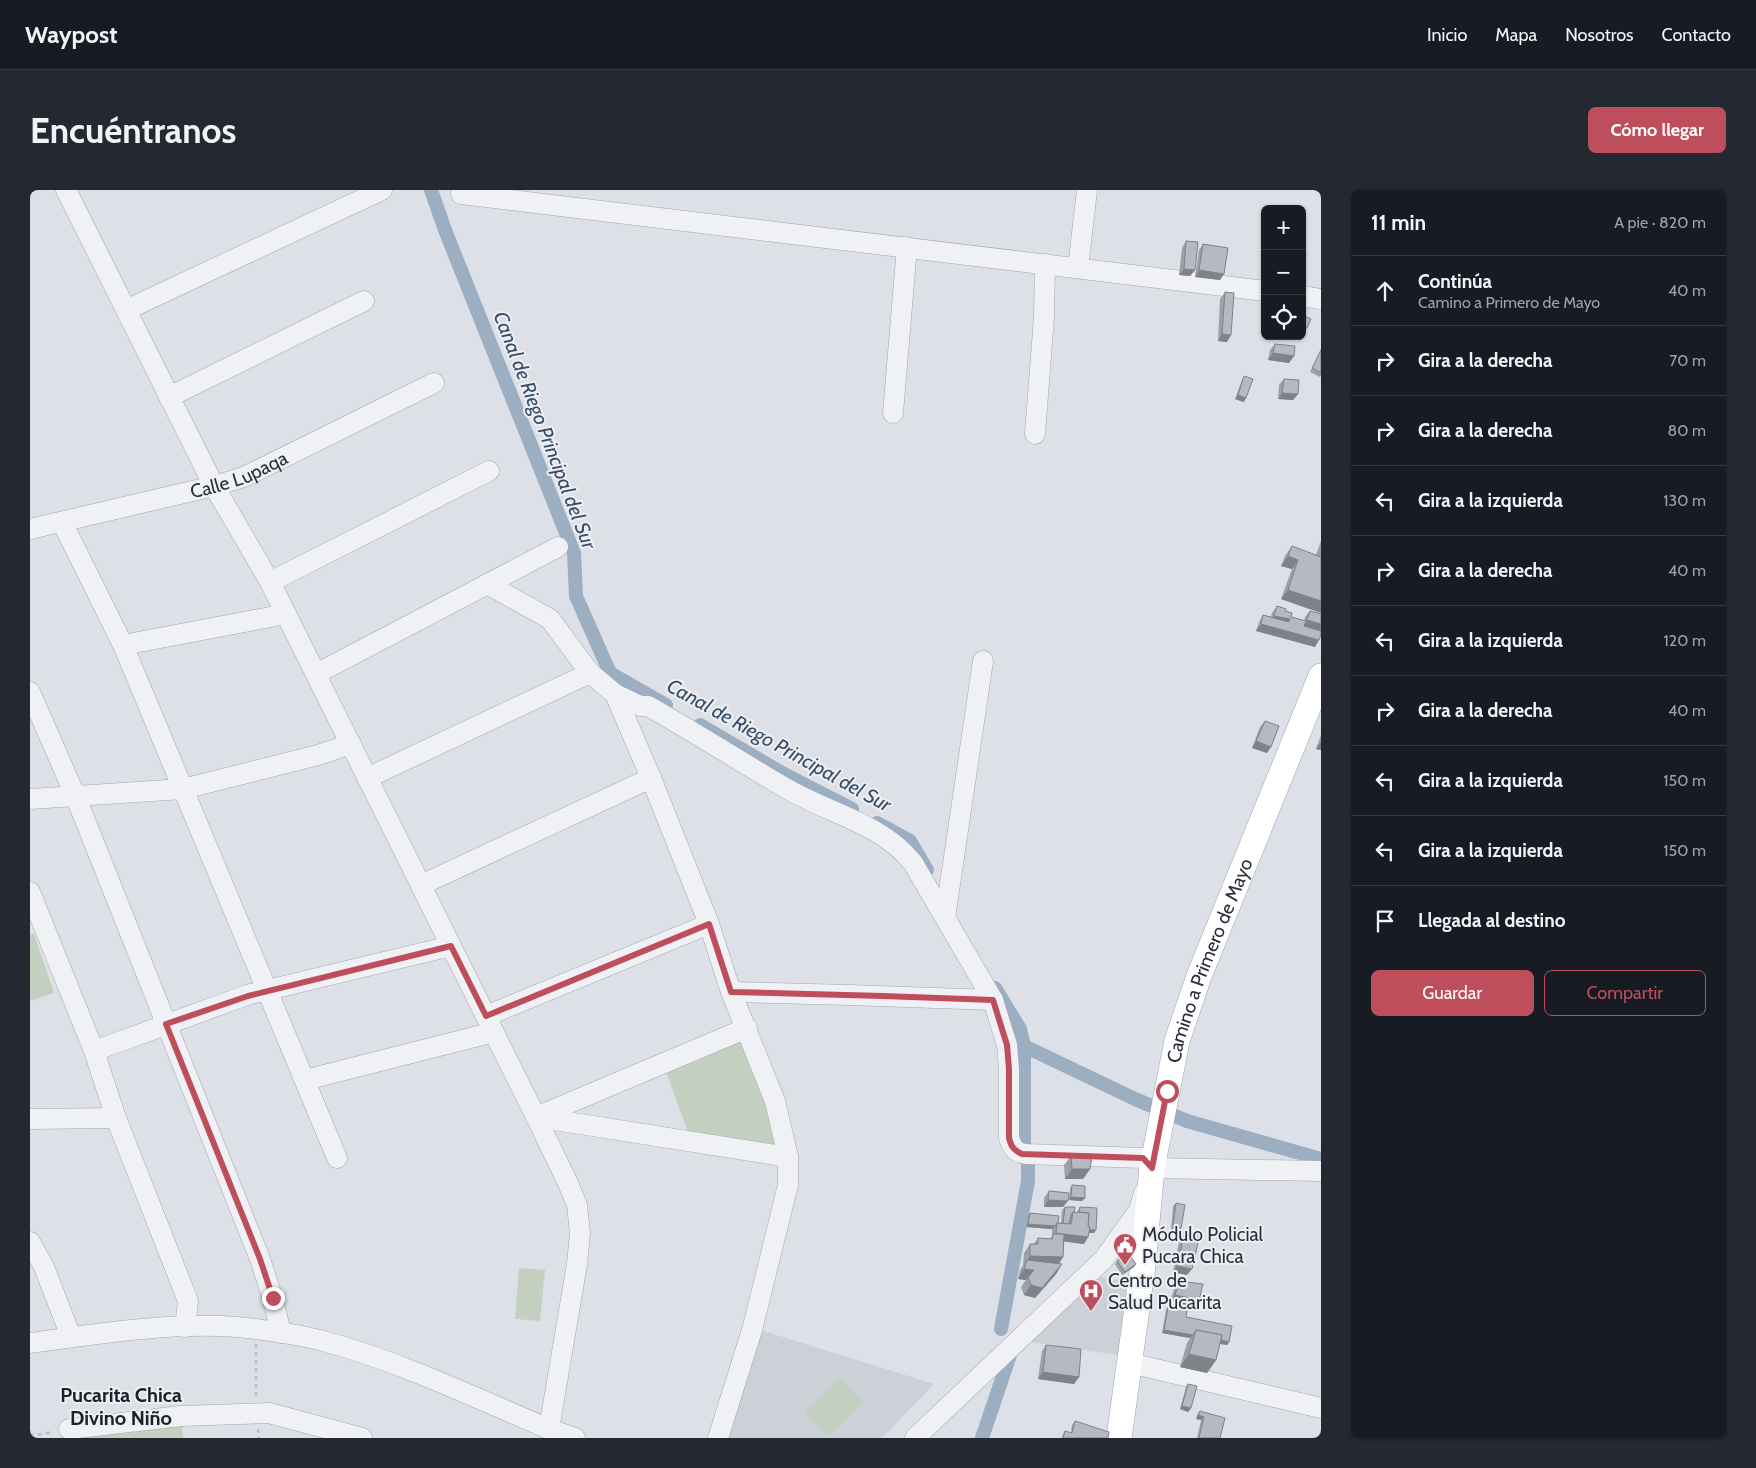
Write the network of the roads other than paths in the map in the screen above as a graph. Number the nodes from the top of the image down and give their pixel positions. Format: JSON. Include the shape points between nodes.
{"nodes":[{"id":1,"x":66,"y":190,"type":"edge"},
{"id":2,"x":382,"y":190,"type":"edge"},
{"id":3,"x":1087,"y":190,"type":"edge"},
{"id":4,"x":461,"y":194,"type":"dead end"},
{"id":5,"x":907,"y":247,"type":"junction"},
{"id":6,"x":1045,"y":264,"type":"junction"},
{"id":7,"x":1078,"y":268,"type":"junction"},
{"id":8,"x":1261,"y":291,"type":"edge"},
{"id":9,"x":1306,"y":297,"type":"edge"},
{"id":10,"x":1321,"y":299,"type":"edge"},
{"id":11,"x":364,"y":301,"type":"dead end"},
{"id":12,"x":126,"y":310,"type":"junction"},
{"id":13,"x":434,"y":383,"type":"dead end"},
{"id":14,"x":170,"y":397,"type":"junction"},
{"id":15,"x":892,"y":413,"type":"dead end"},
{"id":16,"x":1035,"y":434,"type":"dead end"},
{"id":17,"x":489,"y":471,"type":"dead end"},
{"id":18,"x":214,"y":486,"type":"junction"},
{"id":19,"x":62,"y":522,"type":"junction"},
{"id":20,"x":30,"y":529,"type":"edge"},
{"id":21,"x":558,"y":547,"type":"dead end"},
{"id":22,"x":270,"y":582,"type":"junction"},
{"id":23,"x":487,"y":584,"type":"junction"},
{"id":24,"x":286,"y":614,"type":"junction"},
{"id":25,"x":123,"y":645,"type":"junction"},
{"id":26,"x":983,"y":662,"type":"dead end"},
{"id":27,"x":590,"y":673,"type":"junction"},
{"id":28,"x":316,"y":674,"type":"junction"},
{"id":29,"x":1321,"y":676,"type":"edge"},
{"id":30,"x":30,"y":692,"type":"edge"},
{"id":31,"x":615,"y":694,"type":"junction"},
{"id":32,"x":351,"y":744,"type":"junction"},
{"id":33,"x":367,"y":778,"type":"junction"},
{"id":34,"x":651,"y":778,"type":"junction"},
{"id":35,"x":183,"y":789,"type":"junction"},
{"id":36,"x":75,"y":796,"type":"junction"},
{"id":37,"x":30,"y":799,"type":"edge"},
{"id":38,"x":421,"y":885,"type":"junction"},
{"id":39,"x":30,"y":892,"type":"edge"},
{"id":40,"x":945,"y":918,"type":"junction"},
{"id":41,"x":709,"y":924,"type":"junction"},
{"id":42,"x":36,"y":926,"type":"edge"},
{"id":43,"x":451,"y":946,"type":"junction"},
{"id":44,"x":267,"y":991,"type":"junction"},
{"id":45,"x":731,"y":992,"type":"junction"},
{"id":46,"x":993,"y":1000,"type":"junction"},
{"id":47,"x":166,"y":1024,"type":"junction"},
{"id":48,"x":490,"y":1024,"type":"junction"},
{"id":49,"x":747,"y":1028,"type":"junction"},
{"id":50,"x":94,"y":1051,"type":"junction"},
{"id":51,"x":305,"y":1080,"type":"junction"},
{"id":52,"x":116,"y":1118,"type":"junction"},
{"id":53,"x":536,"y":1118,"type":"junction"},
{"id":54,"x":30,"y":1120,"type":"edge"},
{"id":55,"x":788,"y":1157,"type":"junction"},
{"id":56,"x":337,"y":1158,"type":"dead end"},
{"id":57,"x":1152,"y":1168,"type":"junction"},
{"id":58,"x":1321,"y":1171,"type":"edge"},
{"id":59,"x":30,"y":1242,"type":"edge"},
{"id":60,"x":186,"y":1327,"type":"junction"},
{"id":61,"x":281,"y":1333,"type":"junction"},
{"id":62,"x":71,"y":1337,"type":"junction"},
{"id":63,"x":30,"y":1343,"type":"edge"},
{"id":64,"x":1130,"y":1363,"type":"junction"},
{"id":65,"x":1321,"y":1408,"type":"edge"},
{"id":66,"x":69,"y":1429,"type":"road end"},
{"id":67,"x":541,"y":1434,"type":"edge"},
{"id":68,"x":571,"y":1437,"type":"edge"},
{"id":69,"x":362,"y":1438,"type":"edge"},
{"id":70,"x":718,"y":1438,"type":"edge"},
{"id":71,"x":915,"y":1438,"type":"edge"},
{"id":72,"x":1119,"y":1438,"type":"edge"}],
"edges":[{"from":1,"to":12,"type":"street"},
{"from":2,"to":12,"type":"street"},
{"from":3,"to":7,"type":"street"},
{"from":4,"to":5,"type":"street"},
{"from":5,"to":6,"type":"street"},
{"from":5,"to":15,"type":"street"},
{"from":6,"to":7,"type":"street"},
{"from":6,"to":16,"type":"street"},
{"from":7,"to":8,"type":"street"},
{"from":9,"to":10,"type":"street"},
{"from":11,"to":14,"type":"street"},
{"from":12,"to":14,"type":"street"},
{"from":13,"to":18,"type":"street","name":"Calle Lupaqa","via":[[244,477]]},
{"from":14,"to":18,"type":"street"},
{"from":17,"to":22,"type":"street"},
{"from":18,"to":19,"type":"street","name":"Calle Lupaqa"},
{"from":18,"to":22,"type":"street"},
{"from":19,"to":20,"type":"street","name":"Calle Lupaqa"},
{"from":19,"to":25,"type":"street"},
{"from":21,"to":23,"type":"street"},
{"from":22,"to":24,"type":"street"},
{"from":23,"to":27,"type":"street","via":[[550,619]]},
{"from":23,"to":28,"type":"street"},
{"from":24,"to":25,"type":"street"},
{"from":24,"to":28,"type":"street"},
{"from":25,"to":35,"type":"street"},
{"from":26,"to":40,"type":"street"},
{"from":27,"to":31,"type":"street"},
{"from":27,"to":33,"type":"street"},
{"from":28,"to":32,"type":"street"},
{"from":29,"to":57,"type":"main road","name":"Camino a Primero de Mayo","via":[[1199,976],[1177,1041]]},
{"from":30,"to":36,"type":"street"},
{"from":31,"to":34,"type":"street"},
{"from":31,"to":40,"type":"street","via":[[640,706],[648,706],[791,791],[879,833],[913,863]]},
{"from":32,"to":33,"type":"street"},
{"from":32,"to":35,"type":"street"},
{"from":33,"to":38,"type":"street"},
{"from":34,"to":38,"type":"street"},
{"from":34,"to":41,"type":"street"},
{"from":35,"to":36,"type":"street"},
{"from":35,"to":44,"type":"street"},
{"from":36,"to":37,"type":"street"},
{"from":36,"to":47,"type":"street"},
{"from":38,"to":43,"type":"street"},
{"from":39,"to":42,"type":"street"},
{"from":40,"to":46,"type":"street"},
{"from":41,"to":45,"type":"street"},
{"from":41,"to":48,"type":"street"},
{"from":42,"to":50,"type":"street"},
{"from":43,"to":44,"type":"street"},
{"from":43,"to":48,"type":"street"},
{"from":44,"to":47,"type":"street"},
{"from":44,"to":51,"type":"street"},
{"from":45,"to":46,"type":"street"},
{"from":45,"to":49,"type":"street"},
{"from":46,"to":57,"type":"street","via":[[1007,1045],[1009,1138],[1015,1151],[1143,1158]]},
{"from":47,"to":50,"type":"street"},
{"from":47,"to":61,"type":"street","via":[[260,1259]]},
{"from":48,"to":51,"type":"street"},
{"from":48,"to":53,"type":"street"},
{"from":49,"to":53,"type":"street"},
{"from":49,"to":55,"type":"street","via":[[775,1102]]},
{"from":50,"to":52,"type":"street"},
{"from":51,"to":56,"type":"street"},
{"from":52,"to":54,"type":"street"},
{"from":52,"to":60,"type":"street","via":[[188,1300]]},
{"from":53,"to":55,"type":"street"},
{"from":53,"to":67,"type":"street","via":[[577,1204],[580,1233],[578,1264]]},
{"from":55,"to":70,"type":"street","via":[[788,1185],[752,1330]]},
{"from":57,"to":58,"type":"street"},
{"from":57,"to":64,"type":"main road","name":"Camino a Primero de Mayo"},
{"from":57,"to":71,"type":"street","via":[[1139,1210],[1104,1259]]},
{"from":59,"to":62,"type":"street","via":[[44,1267]]},
{"from":60,"to":61,"type":"street","via":[[236,1327]]},
{"from":60,"to":62,"type":"street"},
{"from":61,"to":67,"type":"street","via":[[374,1356]]},
{"from":62,"to":63,"type":"street"},
{"from":64,"to":65,"type":"street"},
{"from":64,"to":72,"type":"main road","name":"Camino a Primero de Mayo"},
{"from":66,"to":69,"type":"street","via":[[181,1416],[270,1413]]},
{"from":67,"to":68,"type":"street"}]}
